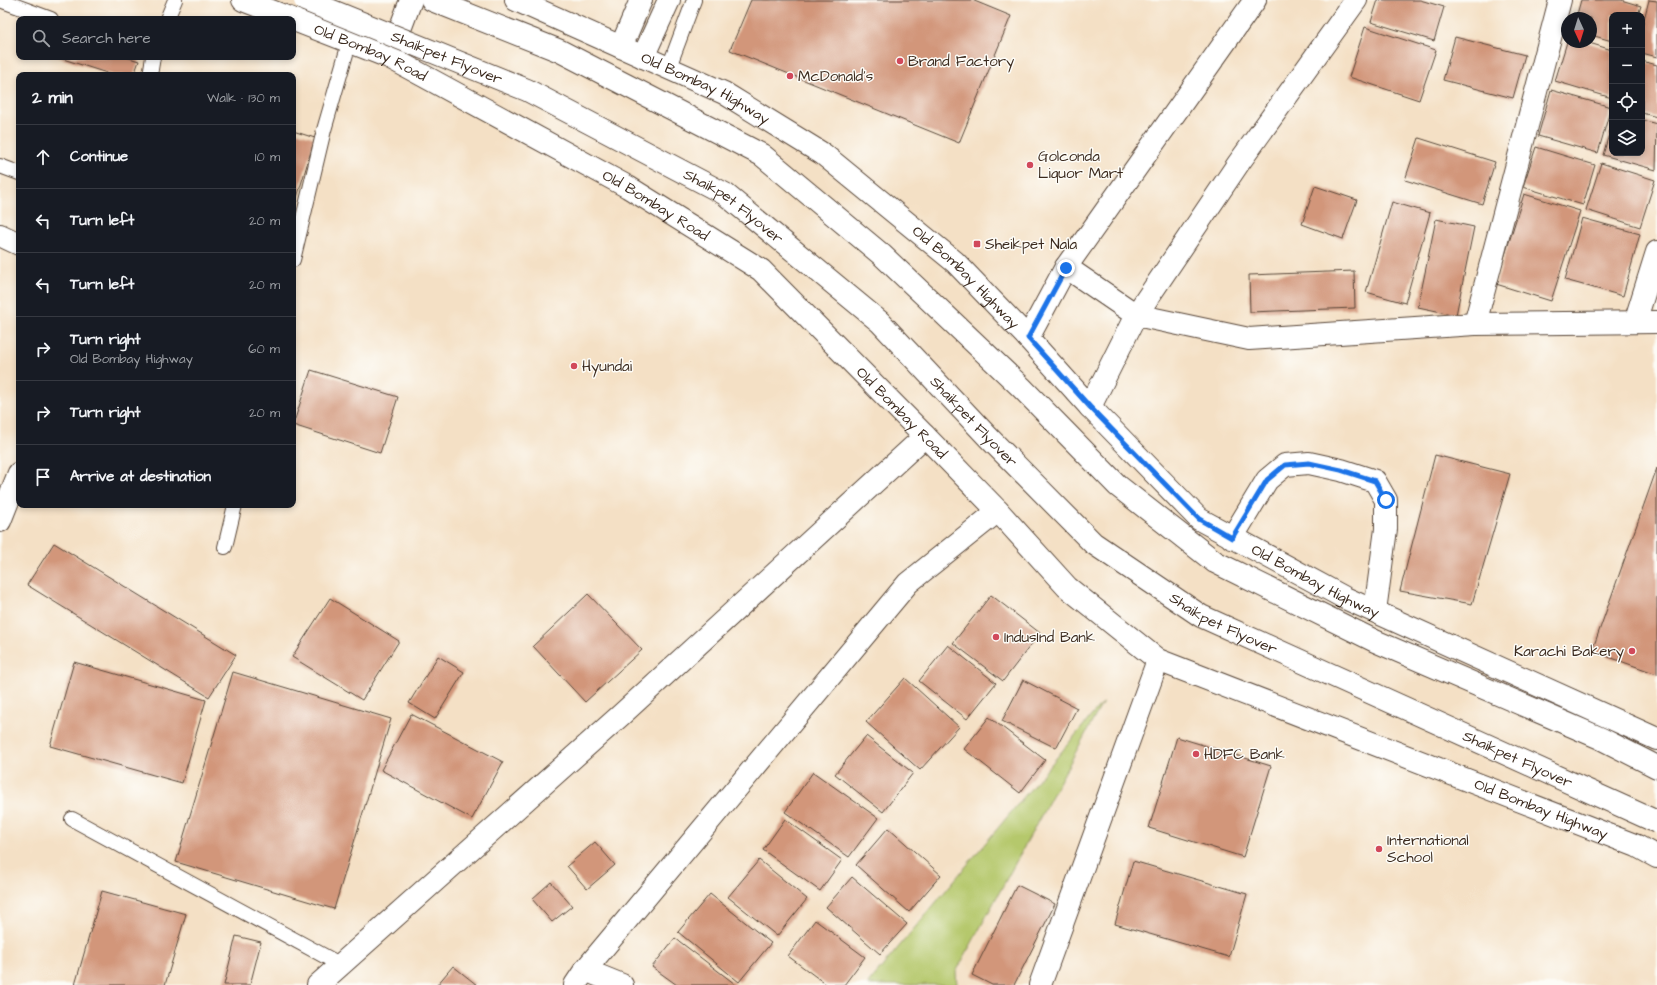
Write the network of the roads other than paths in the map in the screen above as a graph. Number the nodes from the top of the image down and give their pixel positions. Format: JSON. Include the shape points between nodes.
{"nodes":[{"id":1,"x":0,"y":0,"type":"edge"},
{"id":2,"x":175,"y":0,"type":"edge"},
{"id":3,"x":243,"y":0,"type":"edge"},
{"id":4,"x":305,"y":0,"type":"edge"},
{"id":5,"x":411,"y":0,"type":"edge"},
{"id":6,"x":432,"y":0,"type":"edge"},
{"id":7,"x":516,"y":0,"type":"edge"},
{"id":8,"x":641,"y":0,"type":"edge"},
{"id":9,"x":669,"y":0,"type":"edge"},
{"id":10,"x":694,"y":0,"type":"edge"},
{"id":11,"x":1256,"y":0,"type":"edge"},
{"id":12,"x":1356,"y":0,"type":"edge"},
{"id":13,"x":1560,"y":0,"type":"edge"},
{"id":14,"x":43,"y":16,"type":"edge"},
{"id":15,"x":168,"y":16,"type":"edge"},
{"id":16,"x":286,"y":16,"type":"edge"},
{"id":17,"x":296,"y":20,"type":"edge"},
{"id":18,"x":350,"y":40,"type":"junction"},
{"id":19,"x":621,"y":47,"type":"junction"},
{"id":20,"x":389,"y":57,"type":"junction"},
{"id":21,"x":643,"y":57,"type":"junction"},
{"id":22,"x":152,"y":60,"type":"edge"},
{"id":23,"x":669,"y":67,"type":"junction"},
{"id":24,"x":150,"y":72,"type":"edge"},
{"id":25,"x":0,"y":166,"type":"edge"},
{"id":26,"x":16,"y":172,"type":"edge"},
{"id":27,"x":0,"y":235,"type":"edge"},
{"id":28,"x":16,"y":243,"type":"edge"},
{"id":29,"x":296,"y":247,"type":"edge"},
{"id":30,"x":1657,"y":252,"type":"edge"},
{"id":31,"x":1066,"y":268,"type":"junction"},
{"id":32,"x":1136,"y":315,"type":"junction"},
{"id":33,"x":1635,"y":322,"type":"junction"},
{"id":34,"x":1657,"y":322,"type":"edge"},
{"id":35,"x":1475,"y":324,"type":"junction"},
{"id":36,"x":1028,"y":338,"type":"junction"},
{"id":37,"x":1090,"y":407,"type":"junction"},
{"id":38,"x":925,"y":436,"type":"junction"},
{"id":39,"x":16,"y":481,"type":"edge"},
{"id":40,"x":234,"y":508,"type":"edge"},
{"id":41,"x":998,"y":511,"type":"junction"},
{"id":42,"x":0,"y":521,"type":"edge"},
{"id":43,"x":1232,"y":538,"type":"junction"},
{"id":44,"x":225,"y":547,"type":"dead end"},
{"id":45,"x":1376,"y":611,"type":"junction"},
{"id":46,"x":1158,"y":660,"type":"junction"},
{"id":47,"x":1657,"y":739,"type":"edge"},
{"id":48,"x":1657,"y":767,"type":"edge"},
{"id":49,"x":72,"y":819,"type":"dead end"},
{"id":50,"x":1657,"y":822,"type":"edge"},
{"id":51,"x":1657,"y":857,"type":"edge"},
{"id":52,"x":341,"y":965,"type":"junction"},
{"id":53,"x":580,"y":977,"type":"edge"},
{"id":54,"x":318,"y":985,"type":"edge"},
{"id":55,"x":622,"y":985,"type":"edge"},
{"id":56,"x":1040,"y":985,"type":"edge"}],
"edges":[{"from":1,"to":14,"type":"lane"},
{"from":2,"to":15,"type":"lane"},
{"from":3,"to":16,"type":"main road","name":"Old Bombay Road"},
{"from":4,"to":50,"type":"main road","name":"Shaikpet Flyover","bridge":true,"via":[[527,90],[725,194],[880,322],[988,437],[1093,543],[1201,616]]},
{"from":5,"to":20,"type":"main road"},
{"from":6,"to":48,"type":"main road","via":[[560,51],[762,155],[882,255],[1021,387],[1118,486],[1215,562],[1375,641],[1600,738]]},
{"from":7,"to":19,"type":"main road","name":"Old Bombay Highway"},
{"from":8,"to":19,"type":"main road"},
{"from":9,"to":21,"type":"main road"},
{"from":10,"to":23,"type":"lane"},
{"from":11,"to":31,"type":"main road"},
{"from":12,"to":32,"type":"main road","via":[[1238,164]]},
{"from":13,"to":35,"type":"main road"},
{"from":17,"to":18,"type":"main road","name":"Old Bombay Road"},
{"from":18,"to":20,"type":"main road","name":"Old Bombay Road"},
{"from":18,"to":29,"type":"lane","via":[[324,130]]},
{"from":19,"to":21,"type":"main road","name":"Old Bombay Highway"},
{"from":20,"to":38,"type":"main road","name":"Old Bombay Road","via":[[628,187],[761,270]]},
{"from":21,"to":23,"type":"main road","name":"Old Bombay Highway"},
{"from":22,"to":24,"type":"lane"},
{"from":23,"to":36,"type":"main road","name":"Old Bombay Highway","via":[[724,93],[823,154],[955,262]]},
{"from":25,"to":26,"type":"lane"},
{"from":27,"to":28,"type":"main road"},
{"from":30,"to":33,"type":"main road"},
{"from":31,"to":32,"type":"main road"},
{"from":31,"to":36,"type":"main road"},
{"from":32,"to":35,"type":"main road","via":[[1248,339]]},
{"from":32,"to":37,"type":"main road"},
{"from":33,"to":34,"type":"main road"},
{"from":33,"to":35,"type":"main road"},
{"from":36,"to":37,"type":"main road","name":"Old Bombay Highway"},
{"from":37,"to":43,"type":"main road","name":"Old Bombay Highway","via":[[1199,519]]},
{"from":38,"to":41,"type":"main road","name":"Old Bombay Road"},
{"from":38,"to":52,"type":"main road","via":[[621,715]]},
{"from":39,"to":42,"type":"main road"},
{"from":40,"to":44,"type":"lane"},
{"from":41,"to":46,"type":"main road","name":"Old Bombay Highway","via":[[1067,587]]},
{"from":41,"to":53,"type":"main road","via":[[908,583]]},
{"from":43,"to":45,"type":"main road","name":"Old Bombay Highway"},
{"from":43,"to":45,"type":"main road","via":[[1267,480],[1285,465],[1309,463],[1375,481],[1386,500],[1386,529]]},
{"from":45,"to":47,"type":"main road","name":"Old Bombay Highway"},
{"from":46,"to":51,"type":"main road","name":"Old Bombay Highway","via":[[1637,846]]},
{"from":46,"to":56,"type":"main road"},
{"from":49,"to":52,"type":"lane"},
{"from":52,"to":54,"type":"main road"},
{"from":53,"to":55,"type":"main road"}]}
